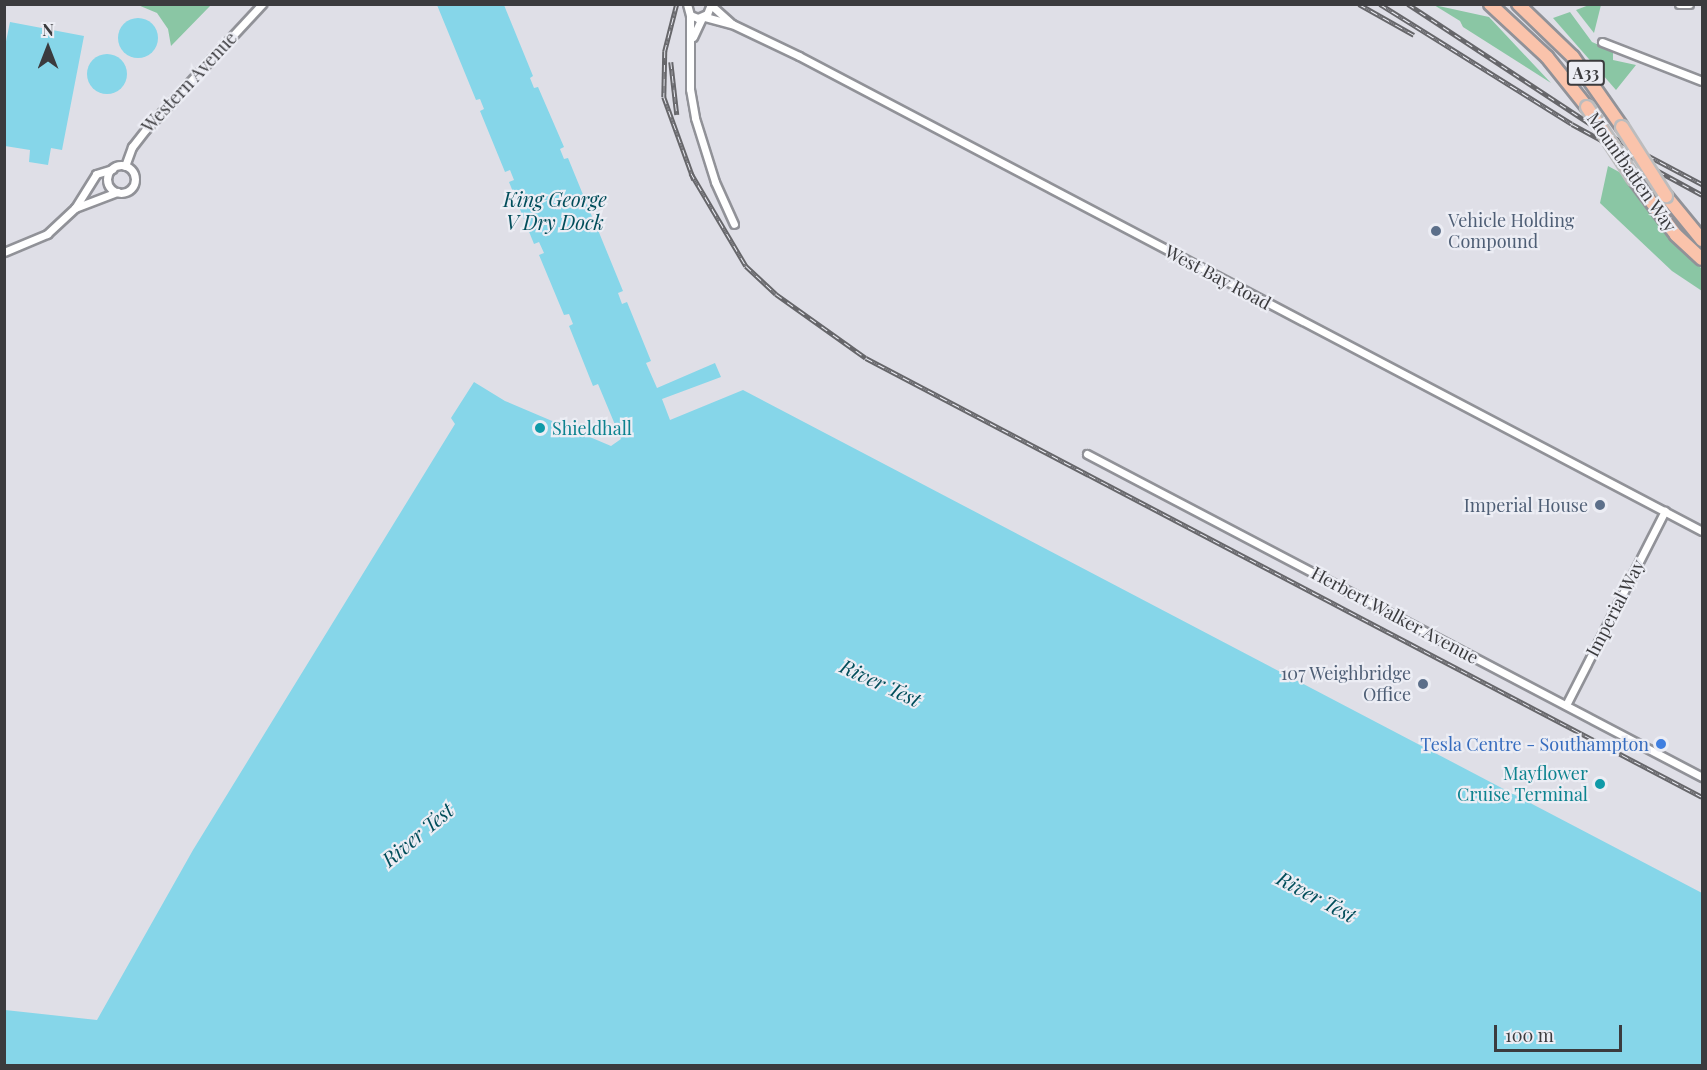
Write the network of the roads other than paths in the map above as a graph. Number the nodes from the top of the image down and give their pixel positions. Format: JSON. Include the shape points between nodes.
{"nodes":[{"id":1,"x":262,"y":4,"type":"edge"},
{"id":2,"x":687,"y":4,"type":"edge"},
{"id":3,"x":1490,"y":4,"type":"edge"},
{"id":4,"x":1516,"y":4,"type":"edge"},
{"id":5,"x":1678,"y":4,"type":"edge"},
{"id":6,"x":1689,"y":4,"type":"edge"},
{"id":7,"x":711,"y":5,"type":"edge"},
{"id":8,"x":690,"y":15,"type":"junction"},
{"id":9,"x":703,"y":17,"type":"junction"},
{"id":10,"x":732,"y":24,"type":"junction"},
{"id":11,"x":691,"y":40,"type":"junction"},
{"id":12,"x":1602,"y":42,"type":"dead end"},
{"id":13,"x":1621,"y":50,"type":"junction"},
{"id":14,"x":1618,"y":58,"type":"dead end"},
{"id":15,"x":1702,"y":81,"type":"edge"},
{"id":16,"x":125,"y":166,"type":"junction"},
{"id":17,"x":112,"y":169,"type":"junction"},
{"id":18,"x":117,"y":192,"type":"junction"},
{"id":19,"x":75,"y":208,"type":"junction"},
{"id":20,"x":734,"y":224,"type":"dead end"},
{"id":21,"x":1702,"y":240,"type":"edge"},
{"id":22,"x":4,"y":252,"type":"edge"},
{"id":23,"x":1702,"y":259,"type":"edge"},
{"id":24,"x":1087,"y":454,"type":"dead end"},
{"id":25,"x":1665,"y":511,"type":"junction"},
{"id":26,"x":1702,"y":531,"type":"edge"},
{"id":27,"x":1566,"y":705,"type":"junction"},
{"id":28,"x":1702,"y":777,"type":"edge"}],
"edges":[{"from":1,"to":16,"type":"street","name":"Western Avenue","via":[[146,129],[132,147]]},
{"from":2,"to":8,"type":"street"},
{"from":3,"to":23,"type":"highway","name":"Mountbatten Way","number":"A33","bridge":true,"via":[[1547,57],[1587,107],[1676,235]]},
{"from":4,"to":21,"type":"highway","name":"Mountbatten Way","number":"A33","bridge":true,"via":[[1543,26],[1588,76],[1666,196]]},
{"from":5,"to":6,"type":"street"},
{"from":7,"to":9,"type":"street"},
{"from":7,"to":10,"type":"street","name":"West Bay Road"},
{"from":8,"to":9,"type":"street","name":"West Bay Road"},
{"from":8,"to":11,"type":"street"},
{"from":9,"to":10,"type":"street","name":"West Bay Road"},
{"from":9,"to":11,"type":"street"},
{"from":10,"to":25,"type":"street","name":"West Bay Road"},
{"from":11,"to":20,"type":"street","via":[[690,89],[695,118],[715,182]]},
{"from":12,"to":13,"type":"street"},
{"from":13,"to":14,"type":"street"},
{"from":13,"to":15,"type":"street"},
{"from":16,"to":17,"type":"street"},
{"from":16,"to":18,"type":"street","via":[[132,171],[134,183],[129,190]]},
{"from":17,"to":18,"type":"street","via":[[107,180]]},
{"from":17,"to":19,"type":"street","via":[[96,174]]},
{"from":18,"to":19,"type":"street"},
{"from":19,"to":22,"type":"street","via":[[47,234]]},
{"from":24,"to":27,"type":"street","name":"Herbert Walker Avenue"},
{"from":25,"to":26,"type":"street","name":"West Bay Road"},
{"from":25,"to":27,"type":"street","name":"Imperial Way"},
{"from":27,"to":28,"type":"street","name":"Herbert Walker Avenue"}]}
